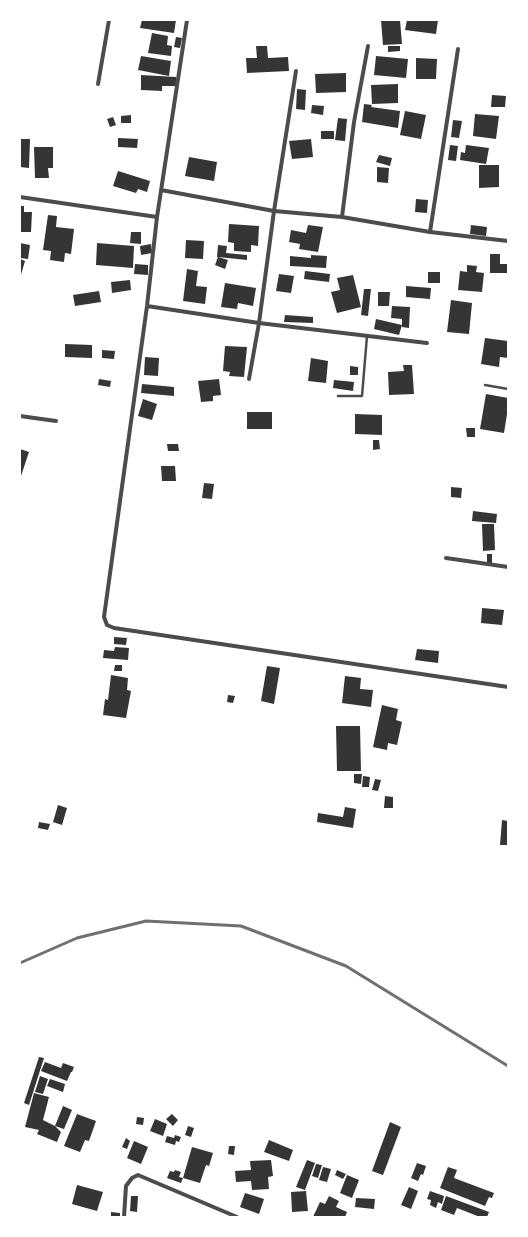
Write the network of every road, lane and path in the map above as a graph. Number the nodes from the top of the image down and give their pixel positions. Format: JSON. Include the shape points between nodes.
{"nodes":[{"id":1,"x":108,"y":20,"type":"edge"},
{"id":2,"x":187,"y":20,"type":"edge"},
{"id":3,"x":368,"y":46,"type":"dead end"},
{"id":4,"x":458,"y":49,"type":"dead end"},
{"id":5,"x":296,"y":71,"type":"dead end"},
{"id":6,"x":98,"y":84,"type":"dead end"},
{"id":7,"x":162,"y":190,"type":"junction"},
{"id":8,"x":20,"y":197,"type":"edge"},
{"id":9,"x":274,"y":211,"type":"junction"},
{"id":10,"x":157,"y":217,"type":"junction"},
{"id":11,"x":342,"y":217,"type":"junction"},
{"id":12,"x":430,"y":232,"type":"junction"},
{"id":13,"x":508,"y":241,"type":"edge"},
{"id":14,"x":147,"y":306,"type":"junction"},
{"id":15,"x":259,"y":323,"type":"junction"},
{"id":16,"x":367,"y":335,"type":"junction"},
{"id":17,"x":427,"y":343,"type":"dead end"},
{"id":18,"x":249,"y":380,"type":"dead end"},
{"id":19,"x":485,"y":385,"type":"dead end"},
{"id":20,"x":508,"y":389,"type":"edge"},
{"id":21,"x":338,"y":396,"type":"dead end"},
{"id":22,"x":20,"y":416,"type":"edge"},
{"id":23,"x":56,"y":421,"type":"dead end"},
{"id":24,"x":446,"y":558,"type":"dead end"},
{"id":25,"x":508,"y":567,"type":"edge"},
{"id":26,"x":508,"y":687,"type":"edge"},
{"id":27,"x":124,"y":1217,"type":"edge"},
{"id":28,"x":237,"y":1217,"type":"edge"}],
"edges":[{"from":1,"to":6,"type":"street"},
{"from":2,"to":7,"type":"street"},
{"from":3,"to":11,"type":"street","via":[[354,122]]},
{"from":4,"to":12,"type":"street"},
{"from":5,"to":9,"type":"street"},
{"from":7,"to":9,"type":"street"},
{"from":7,"to":10,"type":"street"},
{"from":8,"to":10,"type":"street"},
{"from":9,"to":11,"type":"street"},
{"from":9,"to":15,"type":"street"},
{"from":10,"to":14,"type":"street"},
{"from":11,"to":12,"type":"street"},
{"from":12,"to":13,"type":"street"},
{"from":14,"to":15,"type":"street"},
{"from":14,"to":26,"type":"street","via":[[104,617],[107,625]]},
{"from":15,"to":16,"type":"street"},
{"from":15,"to":18,"type":"street"},
{"from":16,"to":17,"type":"street"},
{"from":16,"to":21,"type":"lane","via":[[362,396]]},
{"from":19,"to":20,"type":"lane"},
{"from":22,"to":23,"type":"street"},
{"from":24,"to":25,"type":"street"},
{"from":27,"to":28,"type":"street","via":[[126,1186],[138,1175]]}]}
